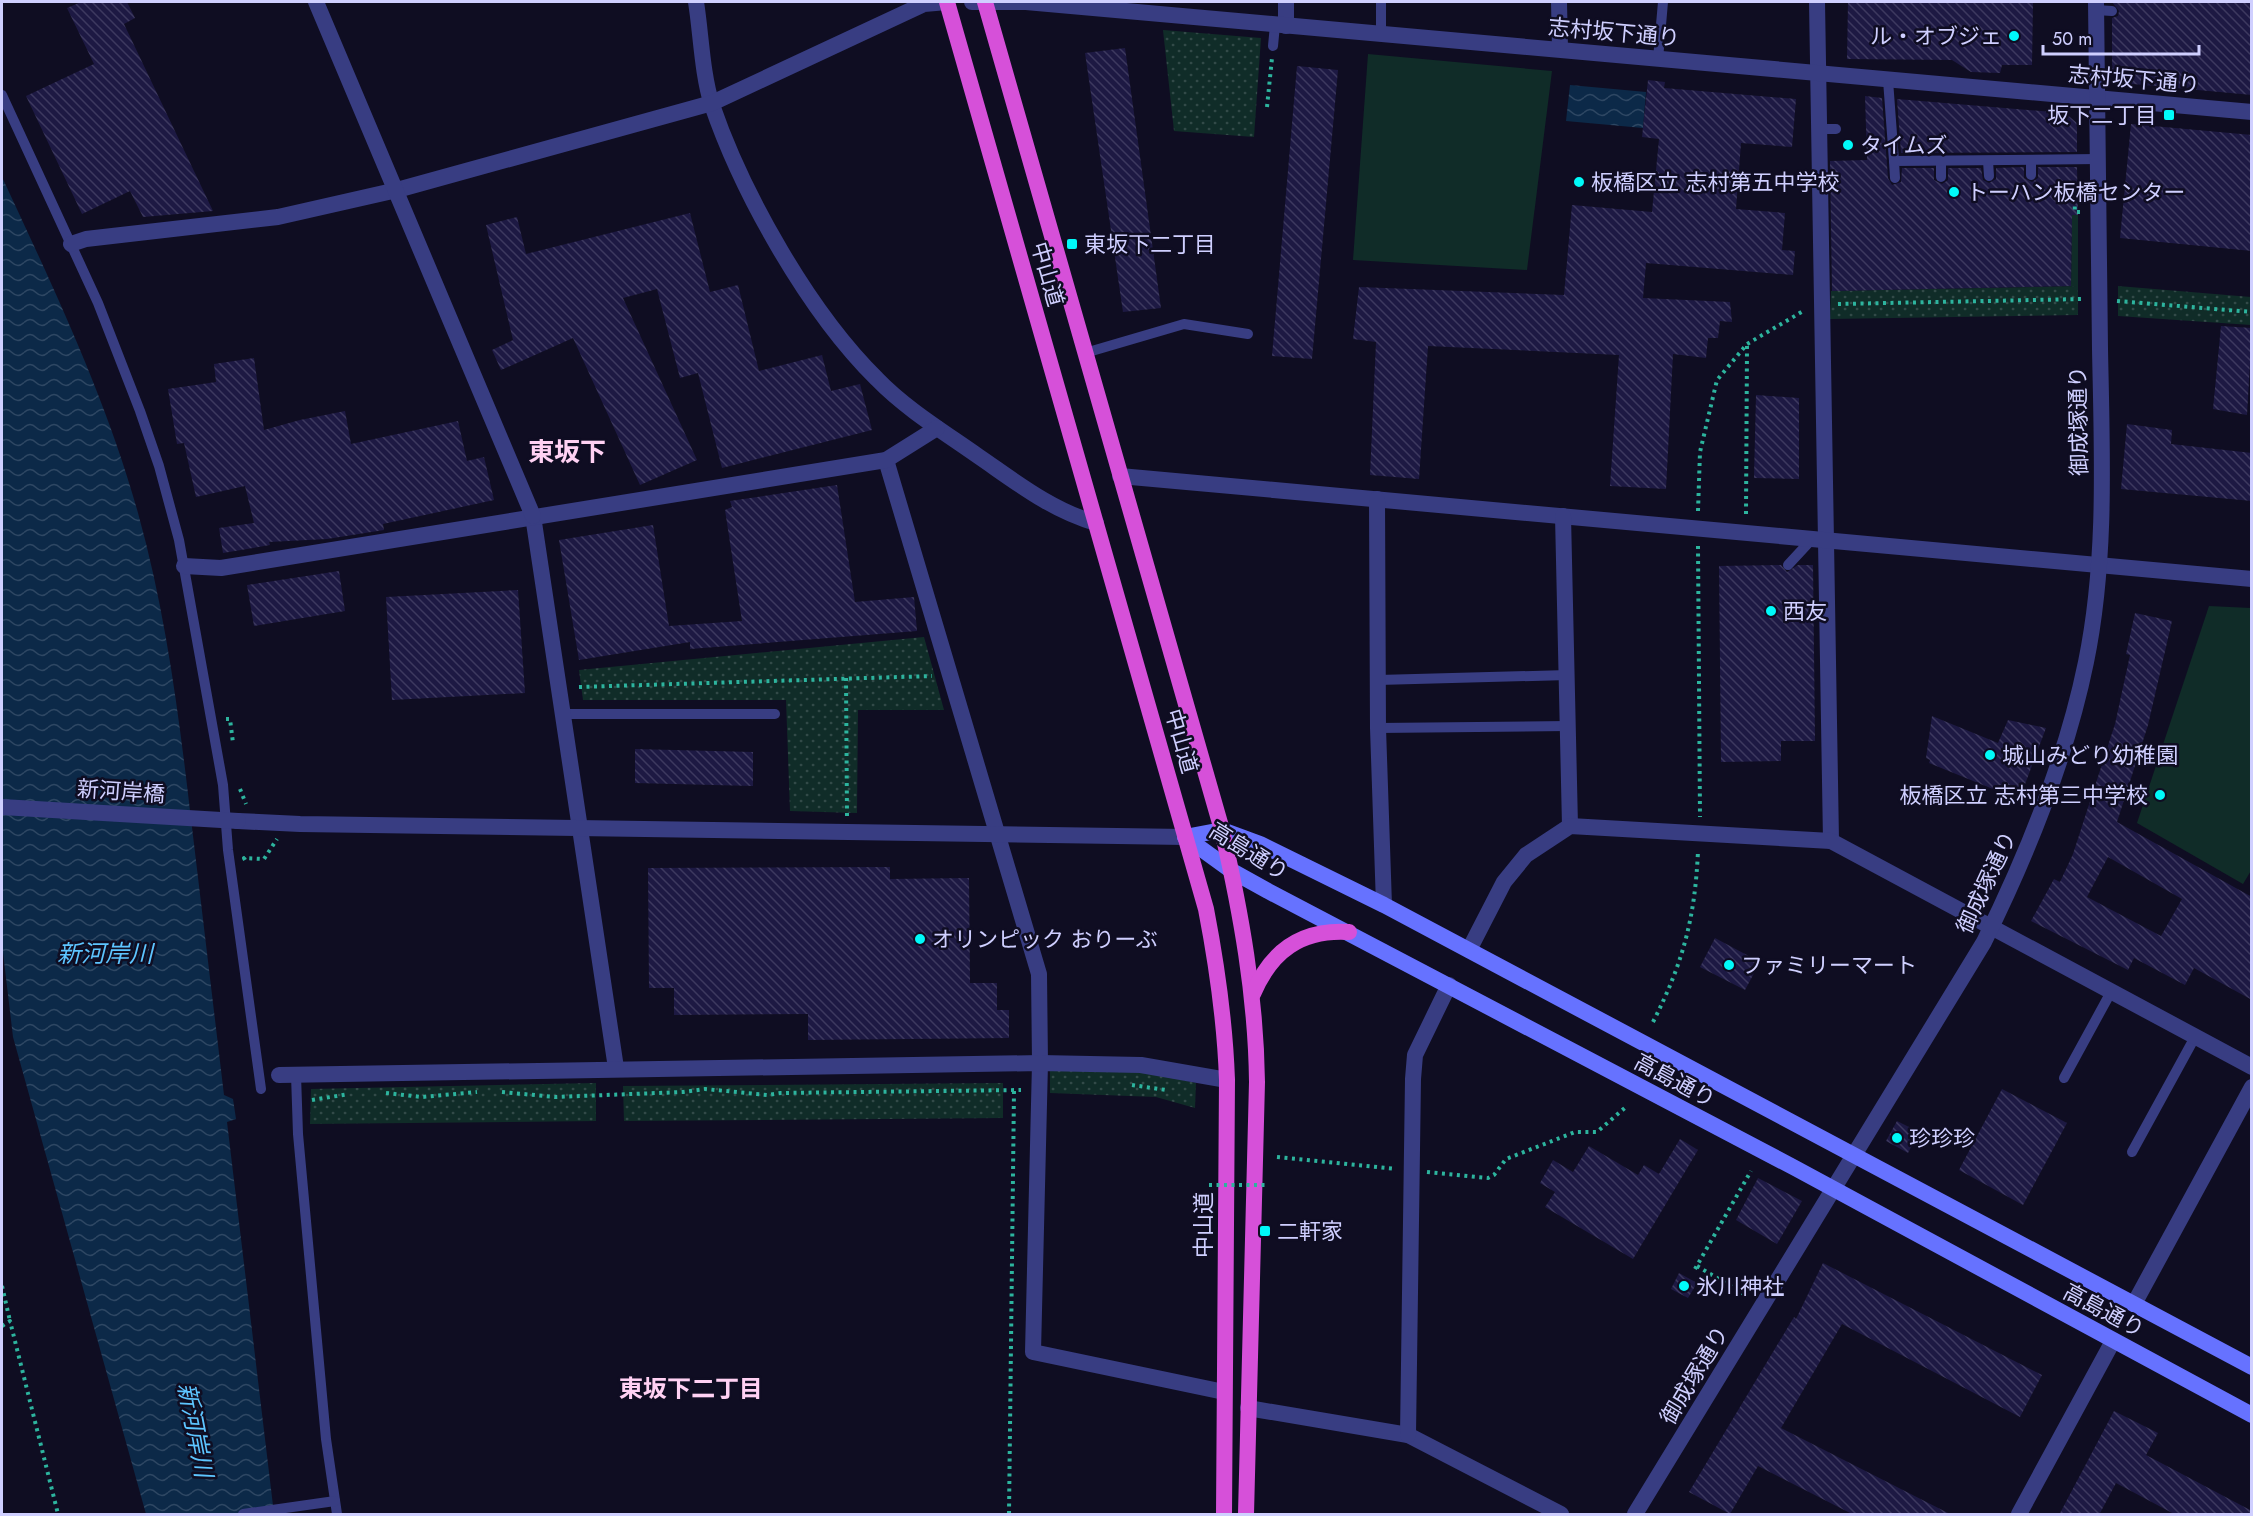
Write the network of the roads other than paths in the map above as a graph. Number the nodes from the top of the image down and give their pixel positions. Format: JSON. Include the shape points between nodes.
{"nodes":[{"id":1,"x":316,"y":2,"type":"edge"},
{"id":2,"x":696,"y":2,"type":"edge"},
{"id":3,"x":947,"y":2,"type":"edge"},
{"id":4,"x":972,"y":2,"type":"edge"},
{"id":5,"x":985,"y":2,"type":"edge"},
{"id":6,"x":1286,"y":2,"type":"edge"},
{"id":7,"x":1381,"y":2,"type":"edge"},
{"id":8,"x":1559,"y":2,"type":"edge"},
{"id":9,"x":1663,"y":2,"type":"edge"},
{"id":10,"x":1817,"y":2,"type":"edge"},
{"id":11,"x":1136,"y":7,"type":"edge"},
{"id":12,"x":2101,"y":8,"type":"edge"},
{"id":13,"x":1280,"y":25,"type":"junction"},
{"id":14,"x":1381,"y":34,"type":"junction"},
{"id":15,"x":1273,"y":45,"type":"road end"},
{"id":16,"x":1560,"y":49,"type":"junction"},
{"id":17,"x":1658,"y":59,"type":"junction"},
{"id":18,"x":1818,"y":74,"type":"junction"},
{"id":19,"x":1888,"y":80,"type":"junction"},
{"id":20,"x":2,"y":95,"type":"edge"},
{"id":21,"x":2097,"y":98,"type":"junction"},
{"id":22,"x":712,"y":103,"type":"junction"},
{"id":23,"x":2252,"y":112,"type":"edge"},
{"id":24,"x":2098,"y":159,"type":"junction"},
{"id":25,"x":2031,"y":160,"type":"junction"},
{"id":26,"x":1894,"y":161,"type":"junction"},
{"id":27,"x":1941,"y":161,"type":"junction"},
{"id":28,"x":1988,"y":161,"type":"junction"},
{"id":29,"x":1989,"y":176,"type":"dead end"},
{"id":30,"x":2031,"y":176,"type":"dead end"},
{"id":31,"x":1941,"y":177,"type":"dead end"},
{"id":32,"x":1895,"y":178,"type":"dead end"},
{"id":33,"x":397,"y":190,"type":"junction"},
{"id":34,"x":71,"y":243,"type":"junction"},
{"id":35,"x":1248,"y":334,"type":"dead end"},
{"id":36,"x":1085,"y":353,"type":"junction"},
{"id":37,"x":937,"y":428,"type":"junction"},
{"id":38,"x":886,"y":460,"type":"junction"},
{"id":39,"x":1120,"y":476,"type":"junction"},
{"id":40,"x":1377,"y":499,"type":"junction"},
{"id":41,"x":533,"y":516,"type":"junction"},
{"id":42,"x":1563,"y":516,"type":"junction"},
{"id":43,"x":1096,"y":523,"type":"junction"},
{"id":44,"x":1819,"y":539,"type":"junction"},
{"id":45,"x":2098,"y":565,"type":"junction"},
{"id":46,"x":184,"y":566,"type":"junction"},
{"id":47,"x":1788,"y":566,"type":"dead end"},
{"id":48,"x":2252,"y":579,"type":"edge"},
{"id":49,"x":1568,"y":675,"type":"junction"},
{"id":50,"x":1378,"y":680,"type":"junction"},
{"id":51,"x":563,"y":714,"type":"junction"},
{"id":52,"x":776,"y":714,"type":"dead end"},
{"id":53,"x":1568,"y":726,"type":"junction"},
{"id":54,"x":1378,"y":728,"type":"junction"},
{"id":55,"x":2,"y":807,"type":"edge"},
{"id":56,"x":1570,"y":826,"type":"junction"},
{"id":57,"x":581,"y":829,"type":"junction"},
{"id":58,"x":1222,"y":830,"type":"junction"},
{"id":59,"x":999,"y":836,"type":"junction"},
{"id":60,"x":1185,"y":837,"type":"junction"},
{"id":61,"x":1831,"y":841,"type":"junction"},
{"id":62,"x":1232,"y":871,"type":"junction"},
{"id":63,"x":1384,"y":905,"type":"junction"},
{"id":64,"x":1991,"y":928,"type":"junction"},
{"id":65,"x":1349,"y":932,"type":"junction"},
{"id":66,"x":1468,"y":950,"type":"junction"},
{"id":67,"x":1449,"y":985,"type":"junction"},
{"id":68,"x":2111,"y":992,"type":"junction"},
{"id":69,"x":1253,"y":994,"type":"junction"},
{"id":70,"x":2195,"y":1037,"type":"junction"},
{"id":71,"x":1040,"y":1063,"type":"junction"},
{"id":72,"x":2252,"y":1067,"type":"edge"},
{"id":73,"x":616,"y":1068,"type":"junction"},
{"id":74,"x":260,"y":1075,"type":"junction"},
{"id":75,"x":279,"y":1075,"type":"joint"},
{"id":76,"x":296,"y":1075,"type":"junction"},
{"id":77,"x":2064,"y":1078,"type":"dead end"},
{"id":78,"x":1227,"y":1080,"type":"junction"},
{"id":79,"x":2252,"y":1087,"type":"edge"},
{"id":80,"x":261,"y":1089,"type":"dead end"},
{"id":81,"x":2132,"y":1152,"type":"dead end"},
{"id":82,"x":1856,"y":1155,"type":"junction"},
{"id":83,"x":1835,"y":1190,"type":"junction"},
{"id":84,"x":2134,"y":1304,"type":"junction"},
{"id":85,"x":2113,"y":1341,"type":"junction"},
{"id":86,"x":2252,"y":1367,"type":"edge"},
{"id":87,"x":1224,"y":1392,"type":"junction"},
{"id":88,"x":1248,"y":1408,"type":"junction"},
{"id":89,"x":2252,"y":1415,"type":"edge"},
{"id":90,"x":1408,"y":1435,"type":"junction"},
{"id":91,"x":335,"y":1501,"type":"junction"},
{"id":92,"x":243,"y":1515,"type":"edge"},
{"id":93,"x":337,"y":1515,"type":"edge"},
{"id":94,"x":1224,"y":1515,"type":"edge"},
{"id":95,"x":1246,"y":1515,"type":"edge"},
{"id":96,"x":1561,"y":1515,"type":"edge"},
{"id":97,"x":1635,"y":1515,"type":"edge"},
{"id":98,"x":2019,"y":1515,"type":"edge"}],
"edges":[{"from":1,"to":33,"type":"street"},
{"from":2,"to":22,"type":"street"},
{"from":3,"to":22,"type":"street","via":[[924,4]]},
{"from":3,"to":43,"type":"highway","name":"中山道"},
{"from":4,"to":5,"type":"street","name":"志村坂下通り"},
{"from":5,"to":11,"type":"street","name":"志村坂下通り"},
{"from":5,"to":36,"type":"highway","name":"中山道"},
{"from":6,"to":13,"type":"street"},
{"from":7,"to":14,"type":"lane"},
{"from":8,"to":16,"type":"street"},
{"from":9,"to":17,"type":"lane"},
{"from":10,"to":18,"type":"street"},
{"from":11,"to":13,"type":"street","name":"志村坂下通り"},
{"from":12,"to":21,"type":"street","name":"御成塚通り"},
{"from":13,"to":14,"type":"street","name":"志村坂下通り"},
{"from":13,"to":15,"type":"lane"},
{"from":14,"to":16,"type":"street","name":"志村坂下通り"},
{"from":16,"to":17,"type":"street","name":"志村坂下通り"},
{"from":17,"to":18,"type":"street","name":"志村坂下通り"},
{"from":18,"to":19,"type":"street","name":"志村坂下通り"},
{"from":18,"to":44,"type":"street","via":[[1828,129]]},
{"from":19,"to":21,"type":"street","name":"志村坂下通り"},
{"from":19,"to":26,"type":"lane"},
{"from":20,"to":34,"type":"lane"},
{"from":21,"to":23,"type":"street","name":"志村坂下通り"},
{"from":21,"to":24,"type":"street","name":"御成塚通り"},
{"from":22,"to":33,"type":"street"},
{"from":22,"to":37,"type":"street","via":[[751,197],[844,345],[879,382]]},
{"from":24,"to":25,"type":"lane"},
{"from":24,"to":45,"type":"street","name":"御成塚通り","via":[[2102,465]]},
{"from":25,"to":28,"type":"lane"},
{"from":25,"to":30,"type":"lane"},
{"from":26,"to":27,"type":"lane"},
{"from":26,"to":32,"type":"lane"},
{"from":27,"to":28,"type":"lane"},
{"from":27,"to":31,"type":"lane"},
{"from":28,"to":29,"type":"lane"},
{"from":33,"to":34,"type":"street","via":[[278,217],[86,238]]},
{"from":33,"to":41,"type":"street"},
{"from":34,"to":46,"type":"lane","via":[[140,411],[159,466]]},
{"from":35,"to":36,"type":"lane","via":[[1184,324]]},
{"from":36,"to":39,"type":"highway","name":"中山道"},
{"from":37,"to":38,"type":"street"},
{"from":37,"to":43,"type":"street","via":[[1052,507]]},
{"from":38,"to":41,"type":"street"},
{"from":38,"to":59,"type":"street"},
{"from":39,"to":40,"type":"street"},
{"from":39,"to":58,"type":"highway","name":"中山道"},
{"from":40,"to":42,"type":"street"},
{"from":40,"to":50,"type":"street"},
{"from":41,"to":46,"type":"street","via":[[221,568]]},
{"from":41,"to":51,"type":"street"},
{"from":42,"to":44,"type":"street"},
{"from":42,"to":49,"type":"street"},
{"from":43,"to":60,"type":"highway","name":"中山道"},
{"from":44,"to":45,"type":"street"},
{"from":44,"to":47,"type":"lane"},
{"from":44,"to":61,"type":"street"},
{"from":45,"to":48,"type":"street"},
{"from":45,"to":64,"type":"street","name":"御成塚通り","via":[[2087,659],[2064,751]]},
{"from":46,"to":74,"type":"lane","via":[[223,785],[228,850]]},
{"from":49,"to":50,"type":"lane"},
{"from":49,"to":53,"type":"street"},
{"from":50,"to":54,"type":"street"},
{"from":51,"to":52,"type":"lane"},
{"from":51,"to":57,"type":"street"},
{"from":53,"to":54,"type":"lane"},
{"from":53,"to":56,"type":"street"},
{"from":54,"to":63,"type":"street"},
{"from":55,"to":57,"type":"street","name":"新河岸橋","bridge":true,"via":[[238,821]]},
{"from":56,"to":61,"type":"street"},
{"from":56,"to":66,"type":"street","via":[[1526,855],[1504,882]]},
{"from":57,"to":59,"type":"street","name":"新河岸橋"},
{"from":57,"to":73,"type":"street"},
{"from":58,"to":60,"type":"main road","name":"高島通り"},
{"from":58,"to":62,"type":"highway","name":"中山道"},
{"from":58,"to":63,"type":"main road","name":"高島通り","via":[[1260,844]]},
{"from":59,"to":60,"type":"street","name":"新河岸橋"},
{"from":59,"to":71,"type":"street","via":[[1039,974]]},
{"from":60,"to":62,"type":"main road","name":"高島通り"},
{"from":60,"to":78,"type":"highway","name":"中山道","via":[[1214,951]]},
{"from":61,"to":64,"type":"street"},
{"from":62,"to":65,"type":"main road","name":"高島通り"},
{"from":62,"to":69,"type":"highway","name":"中山道"},
{"from":63,"to":66,"type":"main road","name":"高島通り"},
{"from":64,"to":68,"type":"street"},
{"from":64,"to":82,"type":"street","name":"御成塚通り"},
{"from":65,"to":67,"type":"main road","name":"高島通り"},
{"from":65,"to":69,"type":"highway","via":[[1317,933],[1286,946],[1267,966]]},
{"from":66,"to":82,"type":"main road","name":"高島通り"},
{"from":67,"to":83,"type":"main road","name":"高島通り"},
{"from":67,"to":90,"type":"street","via":[[1415,1055]]},
{"from":68,"to":70,"type":"street"},
{"from":68,"to":77,"type":"lane"},
{"from":69,"to":88,"type":"highway","name":"中山道","via":[[1257,1082]]},
{"from":70,"to":72,"type":"street"},
{"from":70,"to":81,"type":"lane"},
{"from":71,"to":73,"type":"street"},
{"from":71,"to":78,"type":"street","via":[[1141,1065]]},
{"from":71,"to":87,"type":"street","via":[[1033,1352]]},
{"from":73,"to":76,"type":"street"},
{"from":74,"to":75,"type":"lane"},
{"from":74,"to":80,"type":"lane"},
{"from":75,"to":76,"type":"street"},
{"from":76,"to":91,"type":"lane","via":[[326,1439]]},
{"from":78,"to":87,"type":"highway","name":"中山道"},
{"from":79,"to":84,"type":"street"},
{"from":82,"to":83,"type":"street","name":"御成塚通り"},
{"from":82,"to":84,"type":"main road","name":"高島通り"},
{"from":83,"to":85,"type":"main road","name":"高島通り"},
{"from":83,"to":97,"type":"street","name":"御成塚通り"},
{"from":84,"to":86,"type":"main road","name":"高島通り"},
{"from":85,"to":89,"type":"main road","name":"高島通り"},
{"from":85,"to":98,"type":"street"},
{"from":87,"to":94,"type":"highway","name":"中山道"},
{"from":88,"to":90,"type":"street"},
{"from":88,"to":95,"type":"highway","name":"中山道"},
{"from":90,"to":96,"type":"street"},
{"from":91,"to":92,"type":"lane"},
{"from":91,"to":93,"type":"lane"}]}
